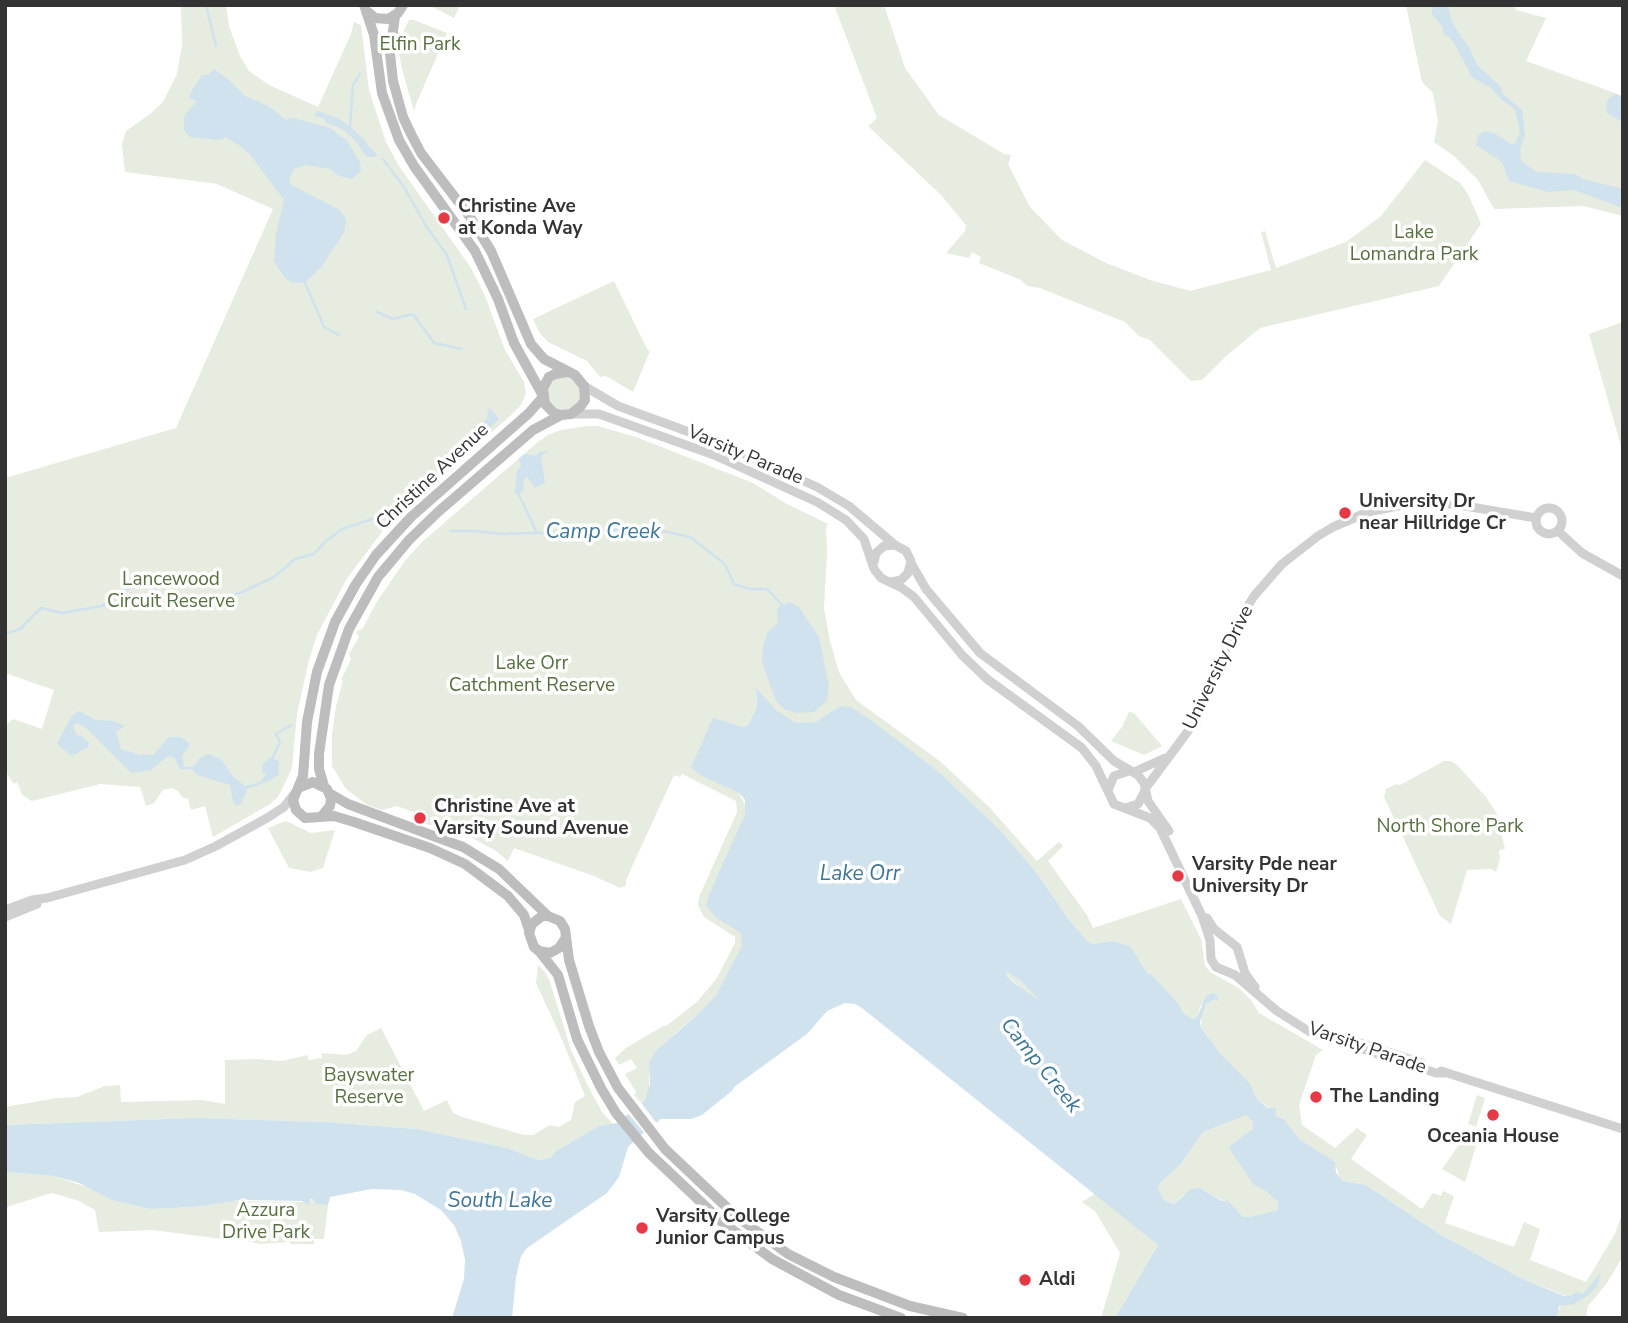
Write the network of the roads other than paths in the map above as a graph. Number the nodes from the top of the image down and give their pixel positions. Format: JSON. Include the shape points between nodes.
{"nodes":[{"id":1,"x":403,"y":5,"type":"edge"},
{"id":2,"x":365,"y":7,"type":"edge"},
{"id":3,"x":395,"y":16,"type":"junction"},
{"id":4,"x":568,"y":372,"type":"junction"},
{"id":5,"x":584,"y":386,"type":"junction"},
{"id":6,"x":542,"y":396,"type":"junction"},
{"id":7,"x":566,"y":415,"type":"junction"},
{"id":8,"x":1536,"y":518,"type":"junction"},
{"id":9,"x":1558,"y":531,"type":"junction"},
{"id":10,"x":895,"y":545,"type":"junction"},
{"id":11,"x":873,"y":563,"type":"junction"},
{"id":12,"x":911,"y":563,"type":"junction"},
{"id":13,"x":1623,"y":576,"type":"edge"},
{"id":14,"x":891,"y":582,"type":"junction"},
{"id":15,"x":1169,"y":755,"type":"junction"},
{"id":16,"x":1132,"y":772,"type":"junction"},
{"id":17,"x":327,"y":790,"type":"junction"},
{"id":18,"x":1145,"y":790,"type":"junction"},
{"id":19,"x":296,"y":791,"type":"junction"},
{"id":20,"x":1108,"y":791,"type":"junction"},
{"id":21,"x":1123,"y":808,"type":"junction"},
{"id":22,"x":300,"y":815,"type":"junction"},
{"id":23,"x":267,"y":818,"type":"junction"},
{"id":24,"x":317,"y":819,"type":"junction"},
{"id":25,"x":47,"y":898,"type":"junction"},
{"id":26,"x":5,"y":910,"type":"edge"},
{"id":27,"x":548,"y":916,"type":"junction"},
{"id":28,"x":5,"y":917,"type":"edge"},
{"id":29,"x":529,"y":930,"type":"junction"},
{"id":30,"x":565,"y":939,"type":"junction"},
{"id":31,"x":1227,"y":941,"type":"junction"},
{"id":32,"x":539,"y":951,"type":"junction"},
{"id":33,"x":1211,"y":955,"type":"junction"},
{"id":34,"x":1240,"y":957,"type":"junction"},
{"id":35,"x":1225,"y":970,"type":"junction"},
{"id":36,"x":1444,"y":1073,"type":"junction"},
{"id":37,"x":1623,"y":1129,"type":"edge"},
{"id":38,"x":783,"y":1251,"type":"junction"},
{"id":39,"x":776,"y":1262,"type":"junction"},
{"id":40,"x":901,"y":1318,"type":"edge"},
{"id":41,"x":960,"y":1318,"type":"edge"}],
"edges":[{"from":1,"to":3,"type":"main road"},
{"from":2,"to":3,"type":"main road","via":[[375,18]]},
{"from":2,"to":6,"type":"main road","via":[[382,93],[399,140],[475,251]]},
{"from":3,"to":4,"type":"main road","via":[[390,54],[393,81],[411,134],[491,251],[527,339],[544,359]]},
{"from":4,"to":5,"type":"main road"},
{"from":4,"to":6,"type":"main road","via":[[550,377]]},
{"from":5,"to":7,"type":"main road","via":[[582,406]]},
{"from":5,"to":10,"type":"street","name":"Varsity Parade","via":[[618,406],[722,444],[817,487],[849,506]]},
{"from":6,"to":7,"type":"main road","via":[[549,410]]},
{"from":6,"to":19,"type":"main road","name":"Christine Avenue","via":[[529,414],[411,517],[356,584],[335,622],[317,672],[303,776]]},
{"from":7,"to":11,"type":"street","name":"Varsity Parade","via":[[599,414],[625,422],[714,455],[817,502],[860,534]]},
{"from":7,"to":17,"type":"main road","name":"Christine Avenue","via":[[533,430],[422,526],[378,578],[349,629],[329,685],[319,754]]},
{"from":8,"to":9,"type":"street","via":[[1542,533]]},
{"from":8,"to":9,"type":"street","via":[[1545,508],[1558,511],[1562,519]]},
{"from":8,"to":15,"type":"street","name":"University Drive","via":[[1453,503],[1408,504],[1368,512],[1322,533],[1282,564],[1254,596],[1235,628],[1204,706],[1189,734]]},
{"from":9,"to":13,"type":"street","via":[[1582,553]]},
{"from":10,"to":11,"type":"street","via":[[880,549]]},
{"from":10,"to":12,"type":"street","via":[[906,551]]},
{"from":11,"to":14,"type":"street","via":[[877,574]]},
{"from":12,"to":14,"type":"street","via":[[905,577]]},
{"from":12,"to":16,"type":"street","name":"Varsity Parade","via":[[926,589],[980,653]]},
{"from":14,"to":20,"type":"street","via":[[914,597],[973,667],[1082,748]]},
{"from":15,"to":16,"type":"street","name":"University Drive"},
{"from":15,"to":18,"type":"street","name":"University Drive"},
{"from":16,"to":18,"type":"street","name":"Varsity Parade","via":[[1142,779]]},
{"from":16,"to":20,"type":"street","via":[[1114,776]]},
{"from":17,"to":19,"type":"main road","via":[[313,782]]},
{"from":17,"to":24,"type":"main road","via":[[330,806]]},
{"from":17,"to":27,"type":"main road","via":[[348,804],[464,847],[499,869]]},
{"from":18,"to":21,"type":"street","via":[[1138,804]]},
{"from":18,"to":31,"type":"street","name":"Varsity Parade","via":[[1170,832],[1212,926]]},
{"from":19,"to":22,"type":"main road","via":[[294,805]]},
{"from":19,"to":23,"type":"street","via":[[284,807]]},
{"from":20,"to":21,"type":"street","via":[[1114,804]]},
{"from":21,"to":33,"type":"street","via":[[1150,818],[1160,828],[1202,916]]},
{"from":22,"to":23,"type":"street","via":[[286,811]]},
{"from":22,"to":24,"type":"main road"},
{"from":23,"to":25,"type":"street","via":[[185,860]]},
{"from":24,"to":29,"type":"main road","via":[[354,822],[465,864],[508,896],[524,915]]},
{"from":25,"to":26,"type":"street"},
{"from":25,"to":28,"type":"street"},
{"from":27,"to":29,"type":"main road","via":[[536,919]]},
{"from":27,"to":30,"type":"main road","via":[[563,925]]},
{"from":29,"to":32,"type":"main road","via":[[531,943]]},
{"from":30,"to":32,"type":"main road","via":[[555,951]]},
{"from":30,"to":38,"type":"main road","via":[[594,1040],[629,1103],[725,1207]]},
{"from":31,"to":33,"type":"street","via":[[1214,946]]},
{"from":31,"to":34,"type":"street","name":"Varsity Parade","via":[[1237,947]]},
{"from":32,"to":39,"type":"main road","via":[[558,975],[580,1047],[616,1113],[641,1145],[722,1222]]},
{"from":33,"to":35,"type":"street","name":"Varsity Parade","via":[[1216,967]]},
{"from":34,"to":35,"type":"street","via":[[1233,968]]},
{"from":34,"to":36,"type":"street","name":"Varsity Parade","via":[[1245,973],[1260,992],[1304,1023]]},
{"from":35,"to":36,"type":"street","name":"Varsity Parade","via":[[1310,1032]]},
{"from":36,"to":37,"type":"street","name":"Varsity Parade"},
{"from":38,"to":39,"type":"main road"},
{"from":38,"to":41,"type":"main road","via":[[886,1298]]},
{"from":39,"to":40,"type":"main road","via":[[839,1295]]}]}
